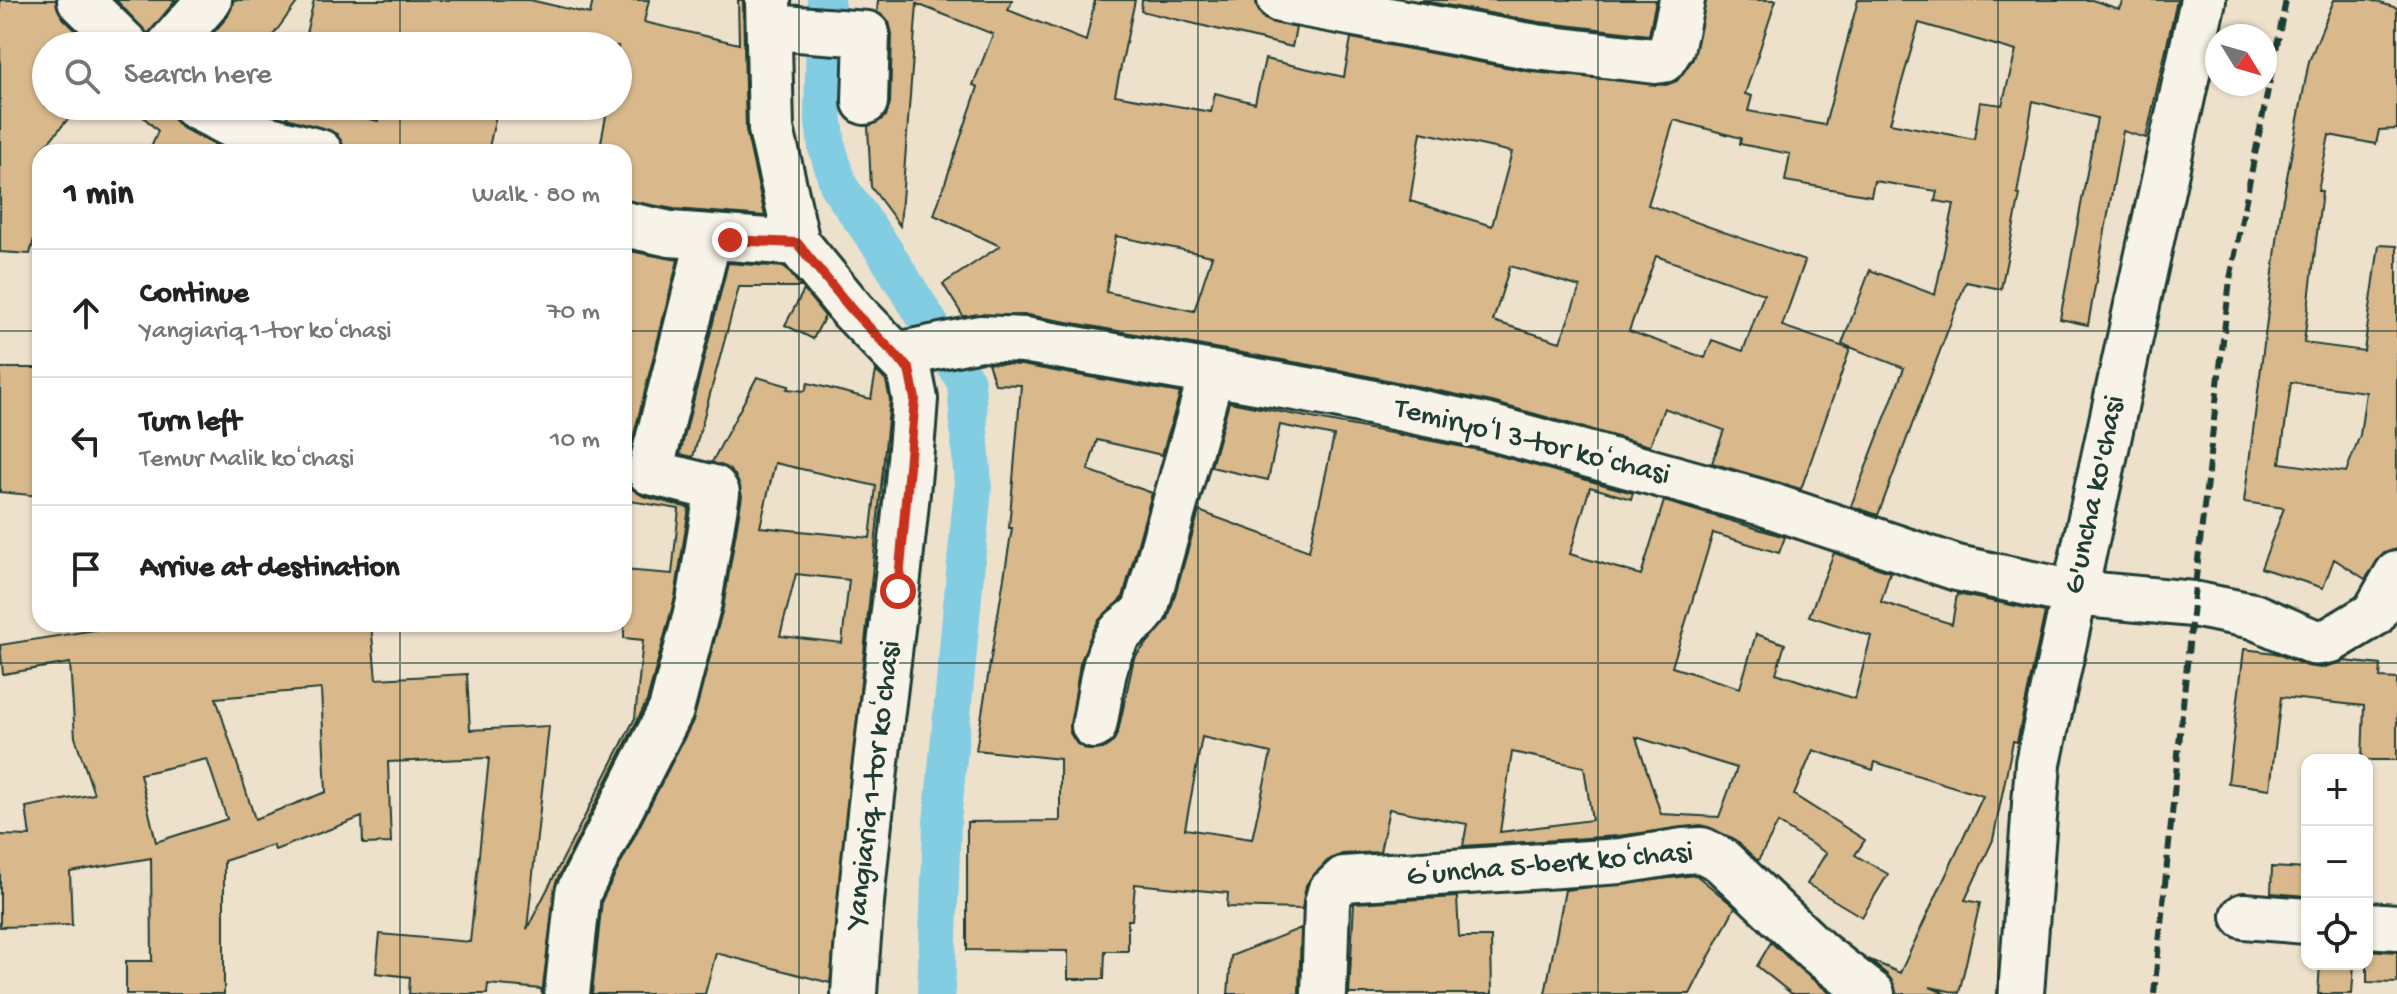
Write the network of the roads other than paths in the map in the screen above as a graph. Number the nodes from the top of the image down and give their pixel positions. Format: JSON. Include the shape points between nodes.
{"nodes":[{"id":1,"x":80,"y":0,"type":"edge"},
{"id":2,"x":209,"y":0,"type":"edge"},
{"id":3,"x":1280,"y":0,"type":"edge"},
{"id":4,"x":1682,"y":0,"type":"edge"},
{"id":5,"x":2203,"y":0,"type":"edge"},
{"id":6,"x":779,"y":19,"type":"edge"},
{"id":7,"x":113,"y":32,"type":"edge"},
{"id":8,"x":181,"y":32,"type":"edge"},
{"id":9,"x":865,"y":102,"type":"dead end"},
{"id":10,"x":221,"y":120,"type":"edge"},
{"id":11,"x":289,"y":144,"type":"edge"},
{"id":12,"x":632,"y":225,"type":"edge"},
{"id":13,"x":709,"y":238,"type":"junction"},
{"id":14,"x":797,"y":243,"type":"junction"},
{"id":15,"x":904,"y":354,"type":"junction"},
{"id":16,"x":1211,"y":375,"type":"junction"},
{"id":17,"x":2397,"y":574,"type":"edge"},
{"id":18,"x":2074,"y":593,"type":"junction"},
{"id":19,"x":1094,"y":726,"type":"dead end"},
{"id":20,"x":2244,"y":916,"type":"dead end"},
{"id":21,"x":2301,"y":921,"type":"edge"},
{"id":22,"x":2373,"y":925,"type":"edge"},
{"id":23,"x":2397,"y":927,"type":"edge"},
{"id":24,"x":567,"y":994,"type":"edge"},
{"id":25,"x":854,"y":994,"type":"edge"},
{"id":26,"x":1324,"y":994,"type":"edge"},
{"id":27,"x":1872,"y":994,"type":"edge"},
{"id":28,"x":2021,"y":994,"type":"edge"}],
"edges":[{"from":1,"to":7,"type":"street"},
{"from":2,"to":8,"type":"street"},
{"from":3,"to":4,"type":"street","via":[[1535,47],[1655,61],[1663,60],[1672,46]]},
{"from":5,"to":18,"type":"street","name":"G'uncha ko'chasi"},
{"from":6,"to":9,"type":"street","via":[[864,32],[869,38]]},
{"from":6,"to":14,"type":"street","name":"Yangiariq 1-tor koʻchasi","via":[[771,129]]},
{"from":10,"to":11,"type":"street"},
{"from":12,"to":13,"type":"street"},
{"from":13,"to":14,"type":"street"},
{"from":13,"to":24,"type":"street","via":[[650,472],[717,493],[699,602],[671,710],[578,893]]},
{"from":14,"to":15,"type":"street","name":"Yangiariq 1-tor koʻchasi","via":[[853,311]]},
{"from":15,"to":16,"type":"street","name":"Temiryoʻl 3-tor koʻchasi","via":[[980,338],[1024,340]]},
{"from":15,"to":25,"type":"street","name":"Yangiariq 1-tor koʻchasi","via":[[915,399],[898,591],[859,903]]},
{"from":16,"to":18,"type":"street","name":"Temiryoʻl 3-tor koʻchasi","via":[[1485,426],[1763,503],[1957,568]]},
{"from":16,"to":19,"type":"street","via":[[1146,607],[1113,643]]},
{"from":17,"to":18,"type":"street","name":"Temiryoʻl 3-tor koʻchasi","via":[[2374,614],[2331,640],[2316,643],[2253,616],[2193,604]]},
{"from":18,"to":28,"type":"street","name":"G'uncha ko'chasi","via":[[2038,763]]},
{"from":20,"to":21,"type":"street"},
{"from":22,"to":23,"type":"street"},
{"from":26,"to":27,"type":"street","name":"Gʻuncha 5-berk koʻchasi","via":[[1327,903],[1344,879],[1621,861],[1702,850],[1746,881],[1818,952]]}]}
